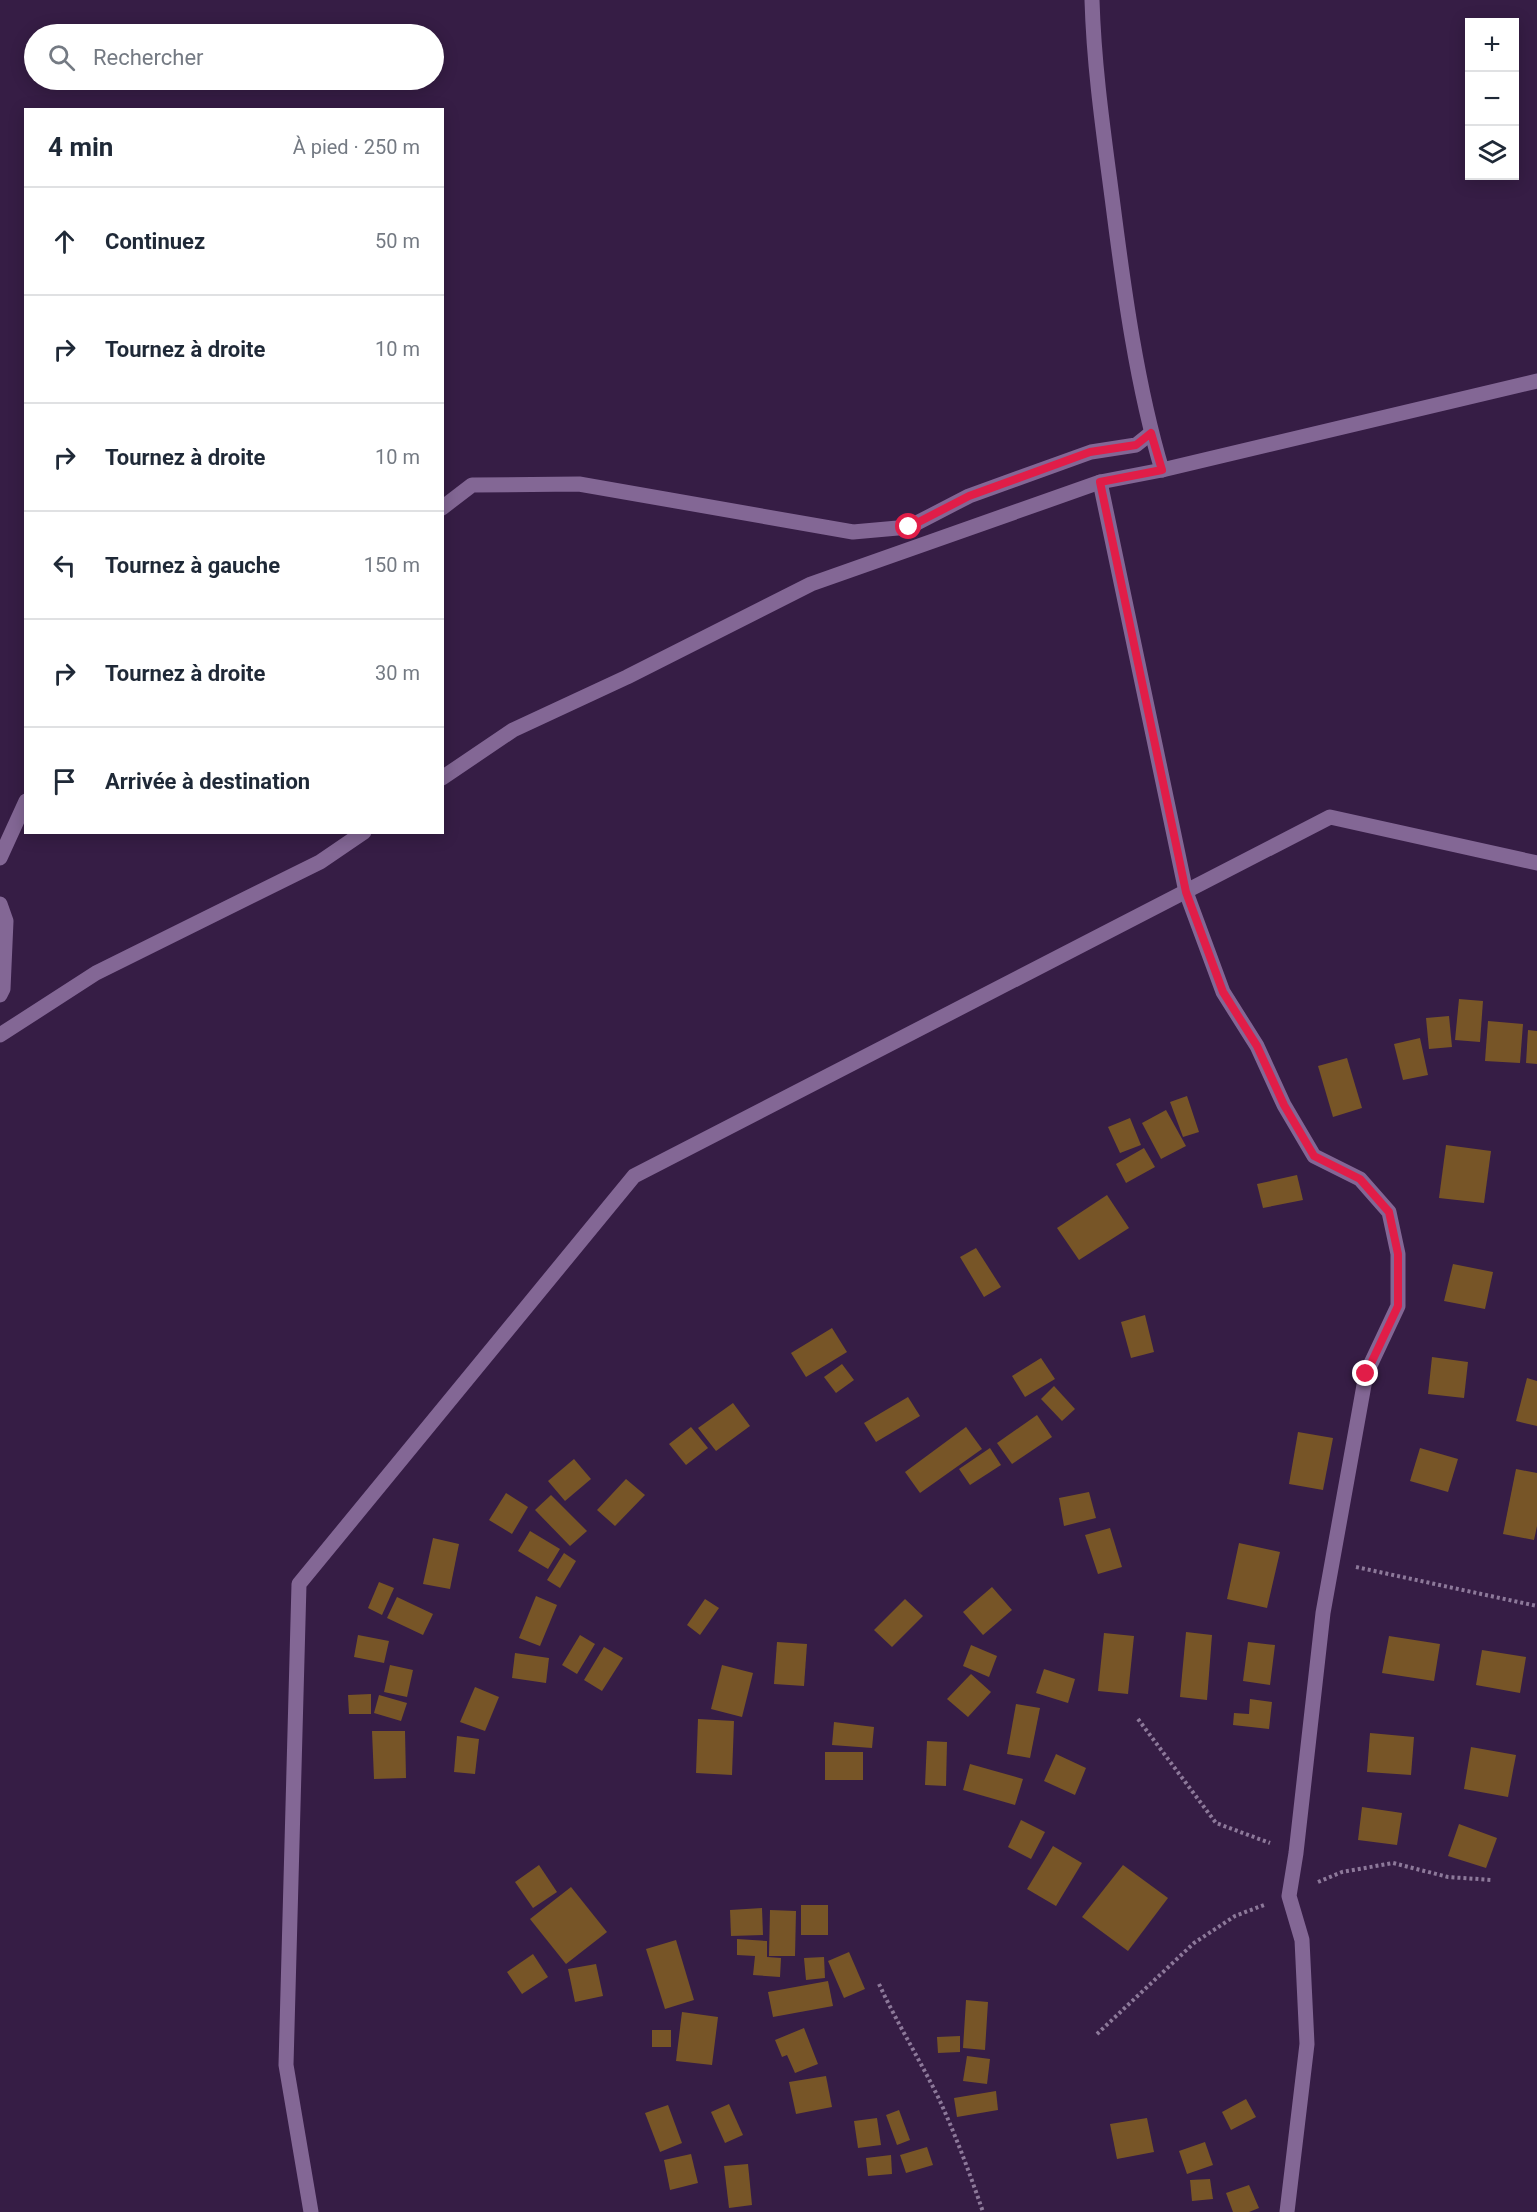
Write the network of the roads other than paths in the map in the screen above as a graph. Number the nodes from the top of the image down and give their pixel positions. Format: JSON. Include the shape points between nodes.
{"nodes":[{"id":1,"x":1092,"y":0,"type":"edge"},
{"id":2,"x":1537,"y":381,"type":"edge"},
{"id":3,"x":1151,"y":433,"type":"junction"},
{"id":4,"x":1162,"y":470,"type":"junction"},
{"id":5,"x":1100,"y":482,"type":"junction"},
{"id":6,"x":444,"y":506,"type":"edge"},
{"id":7,"x":444,"y":777,"type":"edge"},
{"id":8,"x":24,"y":805,"type":"edge"},
{"id":9,"x":361,"y":834,"type":"edge"},
{"id":10,"x":0,"y":858,"type":"edge"},
{"id":11,"x":1537,"y":864,"type":"edge"},
{"id":12,"x":1186,"y":892,"type":"junction"},
{"id":13,"x":0,"y":904,"type":"edge"},
{"id":14,"x":0,"y":994,"type":"edge"},
{"id":15,"x":0,"y":1035,"type":"edge"},
{"id":16,"x":311,"y":2212,"type":"edge"},
{"id":17,"x":1287,"y":2212,"type":"edge"}],
"edges":[{"from":1,"to":3,"type":"street","via":[[1094,56],[1122,271]]},
{"from":2,"to":4,"type":"street"},
{"from":3,"to":4,"type":"street"},
{"from":3,"to":6,"type":"street","via":[[1136,445],[1090,452],[969,496],[909,527],[853,532],[579,484],[472,485]]},
{"from":4,"to":5,"type":"street"},
{"from":5,"to":7,"type":"street","via":[[811,584],[513,730]]},
{"from":5,"to":12,"type":"street"},
{"from":8,"to":10,"type":"street"},
{"from":9,"to":15,"type":"street","via":[[320,862],[96,973]]},
{"from":11,"to":12,"type":"street","via":[[1330,818]]},
{"from":12,"to":16,"type":"street","via":[[634,1176],[299,1584],[286,2066]]},
{"from":12,"to":17,"type":"street","via":[[1223,992],[1257,1046],[1284,1105],[1314,1156],[1360,1179],[1389,1212],[1398,1254],[1398,1306],[1366,1374],[1323,1613],[1289,1896],[1302,1940],[1307,2043]]},
{"from":13,"to":14,"type":"street","via":[[6,921]]}]}
